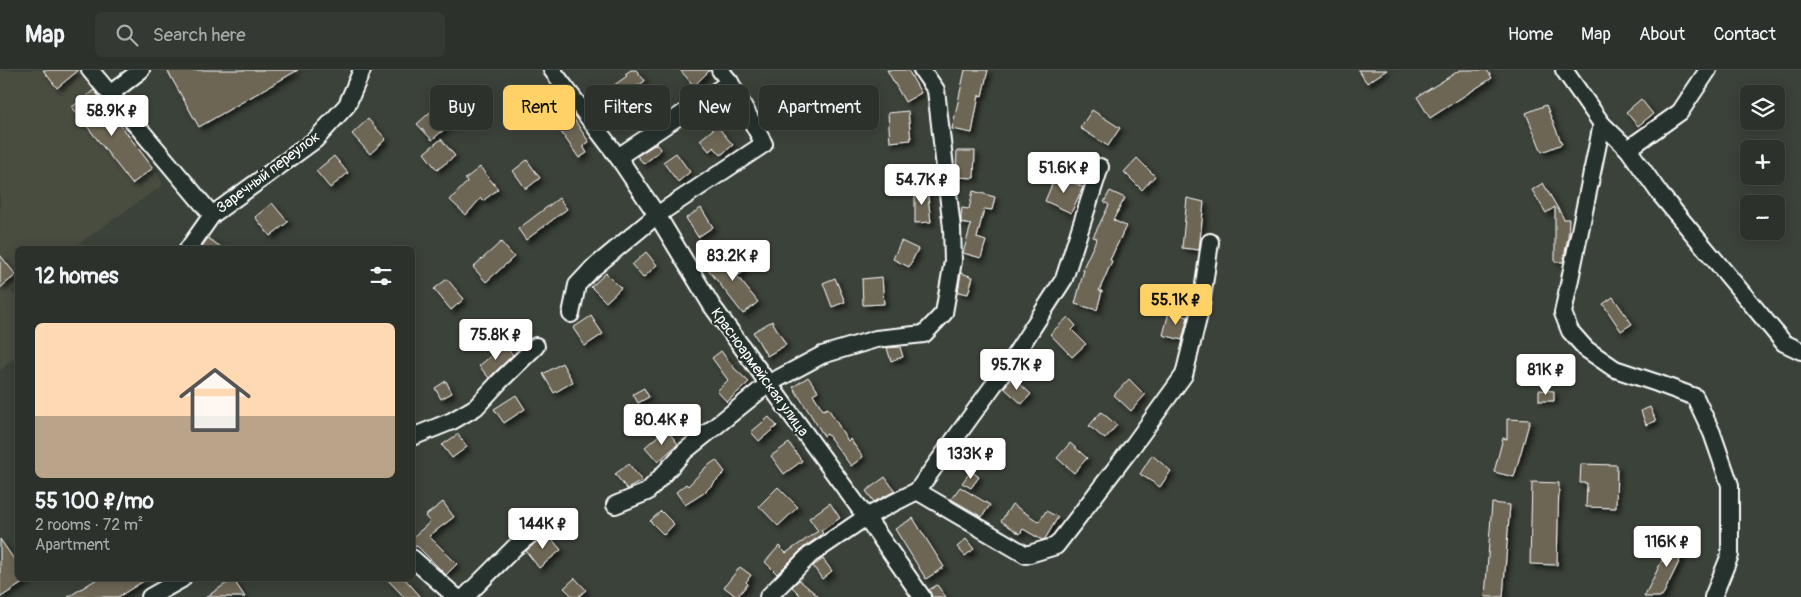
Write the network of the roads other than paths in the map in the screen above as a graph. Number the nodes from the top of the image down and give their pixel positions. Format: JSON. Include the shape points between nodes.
{"nodes":[{"id":1,"x":90,"y":70,"type":"edge"},
{"id":2,"x":140,"y":70,"type":"edge"},
{"id":3,"x":362,"y":70,"type":"edge"},
{"id":4,"x":552,"y":70,"type":"edge"},
{"id":5,"x":922,"y":70,"type":"edge"},
{"id":6,"x":1564,"y":70,"type":"edge"},
{"id":7,"x":1708,"y":70,"type":"edge"},
{"id":8,"x":725,"y":76,"type":"edge"},
{"id":9,"x":110,"y":94,"type":"junction"},
{"id":10,"x":1602,"y":124,"type":"junction"},
{"id":11,"x":1628,"y":149,"type":"junction"},
{"id":12,"x":618,"y":157,"type":"junction"},
{"id":13,"x":1100,"y":167,"type":"dead end"},
{"id":14,"x":657,"y":215,"type":"junction"},
{"id":15,"x":212,"y":216,"type":"junction"},
{"id":16,"x":1210,"y":242,"type":"dead end"},
{"id":17,"x":190,"y":246,"type":"edge"},
{"id":18,"x":571,"y":314,"type":"dead end"},
{"id":19,"x":536,"y":346,"type":"dead end"},
{"id":20,"x":1801,"y":351,"type":"edge"},
{"id":21,"x":768,"y":384,"type":"junction"},
{"id":22,"x":415,"y":436,"type":"edge"},
{"id":23,"x":917,"y":491,"type":"junction"},
{"id":24,"x":615,"y":504,"type":"dead end"},
{"id":25,"x":866,"y":517,"type":"junction"},
{"id":26,"x":538,"y":528,"type":"dead end"},
{"id":27,"x":415,"y":561,"type":"edge"},
{"id":28,"x":178,"y":581,"type":"edge"},
{"id":29,"x":150,"y":597,"type":"edge"},
{"id":30,"x":456,"y":597,"type":"edge"},
{"id":31,"x":465,"y":597,"type":"edge"},
{"id":32,"x":768,"y":597,"type":"edge"},
{"id":33,"x":922,"y":597,"type":"edge"},
{"id":34,"x":1713,"y":597,"type":"edge"}],
"edges":[{"from":1,"to":9,"type":"street"},
{"from":2,"to":9,"type":"street"},
{"from":3,"to":15,"type":"street","name":"Заречный переулок","via":[[347,105],[315,140]]},
{"from":4,"to":12,"type":"street","name":"Красноармейская улица"},
{"from":5,"to":21,"type":"street","via":[[936,90],[952,228],[953,260],[944,313],[924,334],[876,339],[822,355]]},
{"from":6,"to":10,"type":"street"},
{"from":7,"to":11,"type":"street","via":[[1680,112]]},
{"from":8,"to":12,"type":"street"},
{"from":8,"to":14,"type":"street","via":[[764,144]]},
{"from":9,"to":15,"type":"street"},
{"from":10,"to":11,"type":"street"},
{"from":10,"to":34,"type":"street","via":[[1563,313],[1570,331],[1586,349],[1616,370],[1695,397],[1730,485],[1730,554]]},
{"from":11,"to":20,"type":"street","via":[[1660,194],[1784,343]]},
{"from":12,"to":14,"type":"street","name":"Красноармейская улица"},
{"from":13,"to":23,"type":"street","via":[[1064,279],[1011,361]]},
{"from":14,"to":18,"type":"street","via":[[577,285]]},
{"from":14,"to":21,"type":"street","name":"Красноармейская улица","via":[[712,306]]},
{"from":15,"to":17,"type":"street","name":"Заречный переулок"},
{"from":16,"to":23,"type":"street","via":[[1201,306],[1184,375],[1056,546],[1026,555]]},
{"from":19,"to":22,"type":"street","via":[[476,407],[452,422]]},
{"from":21,"to":24,"type":"street","via":[[685,451],[647,492]]},
{"from":21,"to":25,"type":"street","name":"Красноармейская улица"},
{"from":23,"to":25,"type":"street"},
{"from":25,"to":32,"type":"street","via":[[810,555]]},
{"from":25,"to":33,"type":"street","name":"Красноармейская улица"},
{"from":26,"to":31,"type":"street"},
{"from":27,"to":30,"type":"street"},
{"from":28,"to":29,"type":"street"}]}
